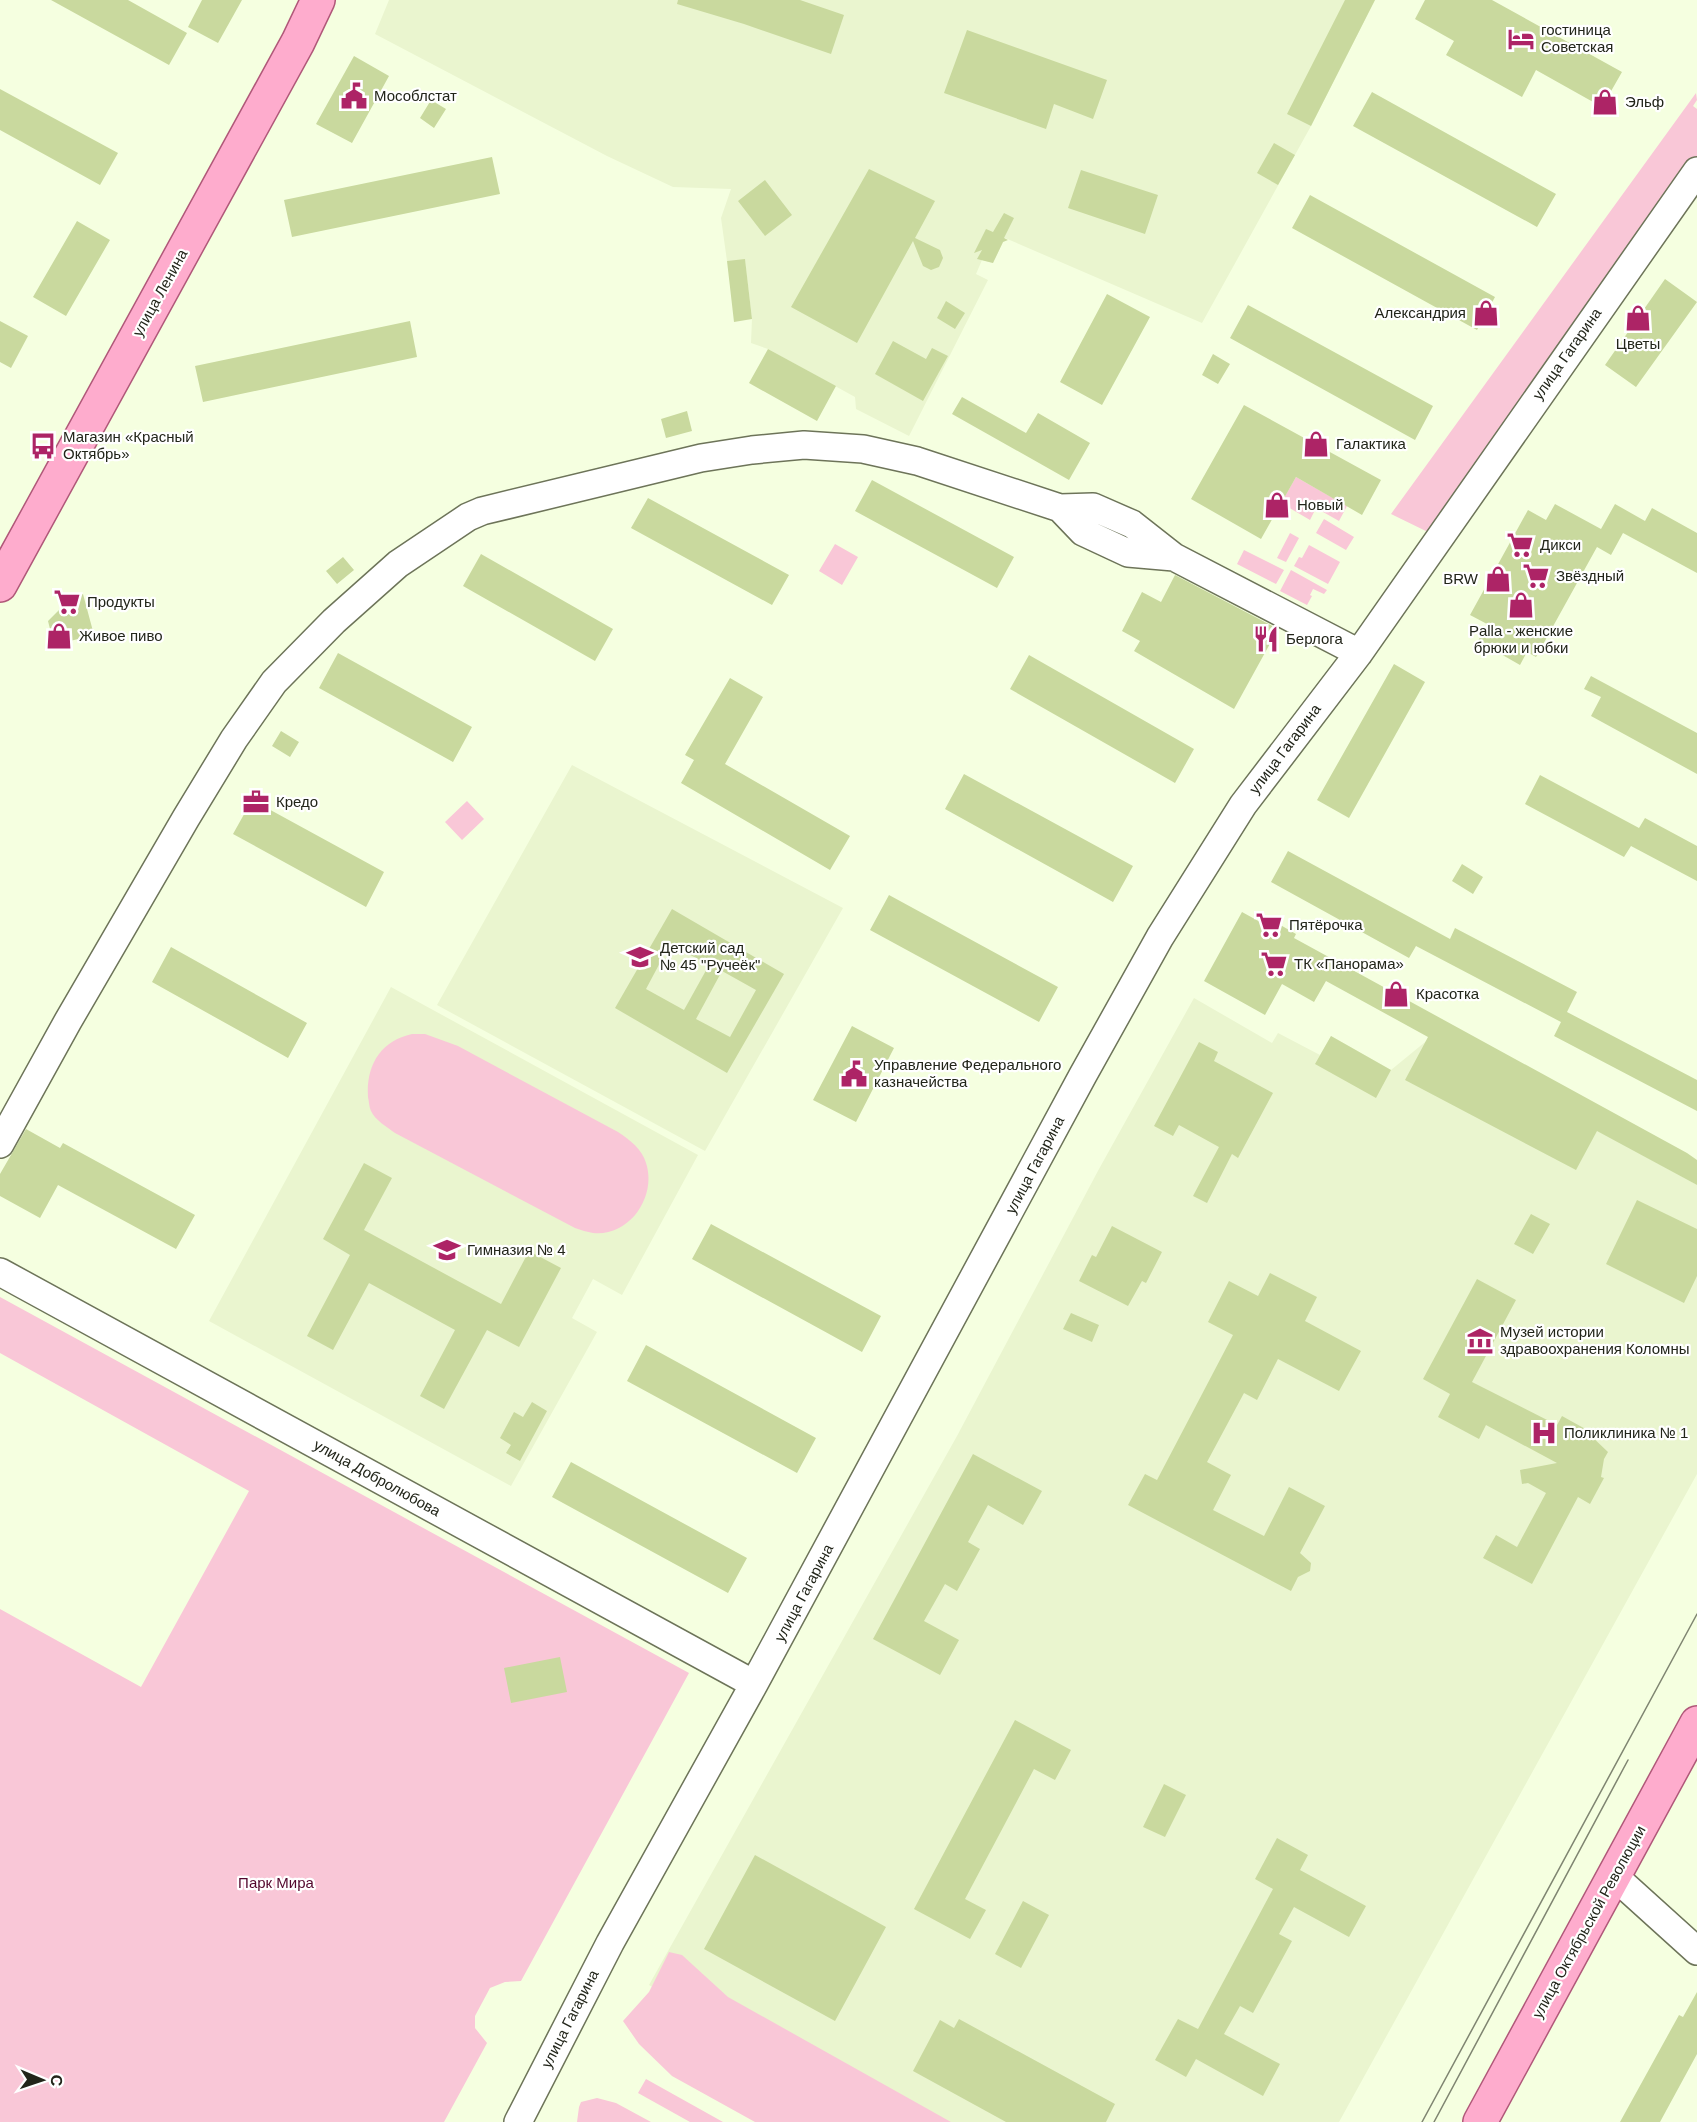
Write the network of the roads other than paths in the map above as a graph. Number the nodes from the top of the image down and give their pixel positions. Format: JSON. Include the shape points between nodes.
{"nodes":[{"id":1,"x":318,"y":0,"type":"edge"},
{"id":2,"x":1697,"y":171,"type":"edge"},
{"id":3,"x":0,"y":585,"type":"edge"},
{"id":4,"x":1359,"y":653,"type":"junction"},
{"id":5,"x":0,"y":1144,"type":"edge"},
{"id":6,"x":0,"y":1272,"type":"edge"},
{"id":7,"x":754,"y":1684,"type":"junction"},
{"id":8,"x":1697,"y":1723,"type":"edge"},
{"id":9,"x":1614,"y":1876,"type":"junction"},
{"id":10,"x":1697,"y":1951,"type":"edge"},
{"id":11,"x":528,"y":2118,"type":"edge"},
{"id":12,"x":1480,"y":2122,"type":"edge"}],
"edges":[{"from":1,"to":3,"type":"main road","name":"улица Ленина"},
{"from":2,"to":4,"type":"street","name":"улица Гагарина"},
{"from":4,"to":5,"type":"street","via":[[1174,557],[1132,524],[1093,507],[1060,508],[917,461],[863,449],[804,445],[701,458],[468,517],[398,564],[274,682],[186,818]]},
{"from":4,"to":7,"type":"street","name":"улица Гагарина","via":[[1243,805],[1160,937]]},
{"from":6,"to":7,"type":"street","name":"улица Добролюбова"},
{"from":7,"to":11,"type":"street","name":"улица Гагарина","via":[[610,1943]]},
{"from":8,"to":9,"type":"main road","name":"улица Октябрьской Революции"},
{"from":9,"to":10,"type":"street"},
{"from":9,"to":12,"type":"main road","name":"улица Октябрьской Революции"}]}
